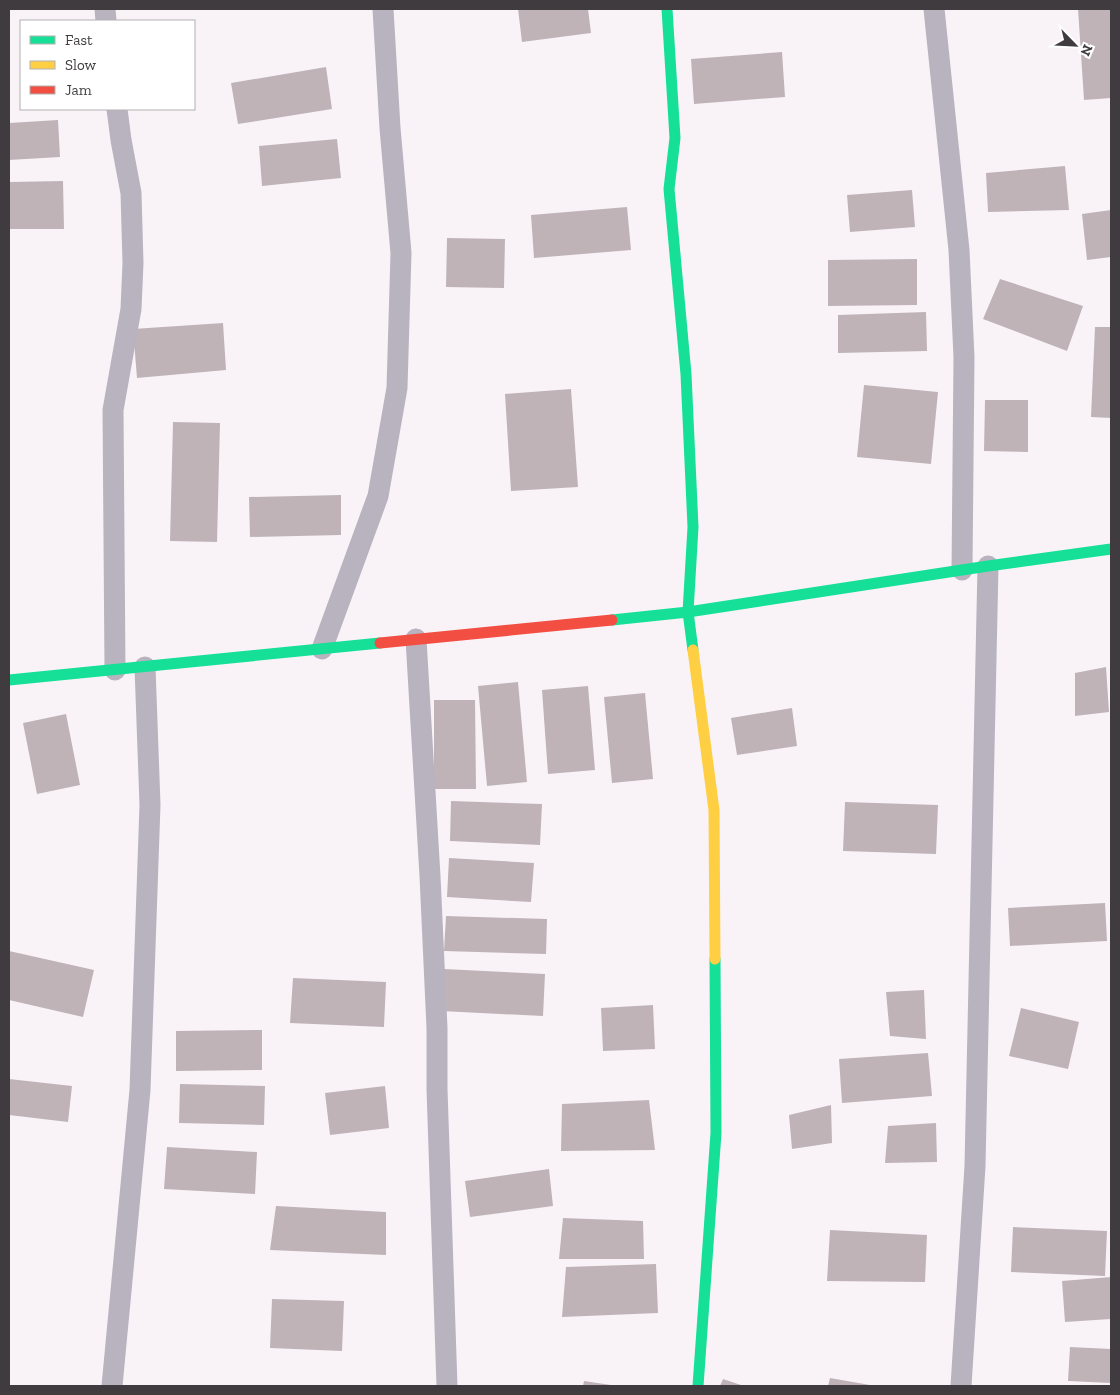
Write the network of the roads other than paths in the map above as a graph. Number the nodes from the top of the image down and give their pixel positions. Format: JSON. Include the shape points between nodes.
{"nodes":[{"id":1,"x":384,"y":9,"type":"edge"},
{"id":2,"x":667,"y":9,"type":"edge"},
{"id":3,"x":934,"y":9,"type":"edge"},
{"id":4,"x":117,"y":110,"type":"edge"},
{"id":5,"x":1111,"y":549,"type":"edge"},
{"id":6,"x":988,"y":566,"type":"junction"},
{"id":7,"x":962,"y":570,"type":"junction"},
{"id":8,"x":688,"y":612,"type":"junction"},
{"id":9,"x":416,"y":639,"type":"junction"},
{"id":10,"x":322,"y":649,"type":"junction"},
{"id":11,"x":146,"y":667,"type":"junction"},
{"id":12,"x":114,"y":670,"type":"junction"},
{"id":13,"x":9,"y":680,"type":"edge"},
{"id":14,"x":112,"y":1386,"type":"edge"},
{"id":15,"x":447,"y":1386,"type":"edge"},
{"id":16,"x":698,"y":1386,"type":"edge"},
{"id":17,"x":961,"y":1386,"type":"edge"}],
"edges":[{"from":1,"to":10,"type":"street","via":[[401,253],[397,388],[378,496]]},
{"from":2,"to":8,"type":"street","via":[[675,138],[669,189],[686,374],[693,527]]},
{"from":3,"to":7,"type":"street","via":[[960,250],[964,357]]},
{"from":4,"to":12,"type":"street","via":[[131,193],[133,263],[131,309],[113,410]]},
{"from":5,"to":6,"type":"street"},
{"from":6,"to":7,"type":"street"},
{"from":6,"to":17,"type":"street","via":[[975,1166]]},
{"from":7,"to":8,"type":"street"},
{"from":8,"to":9,"type":"street"},
{"from":8,"to":16,"type":"street","via":[[714,810],[716,1133]]},
{"from":9,"to":10,"type":"street"},
{"from":9,"to":15,"type":"street","via":[[430,866]]},
{"from":10,"to":11,"type":"street"},
{"from":11,"to":12,"type":"street"},
{"from":11,"to":14,"type":"street","via":[[150,805],[140,1090]]},
{"from":12,"to":13,"type":"street"}]}
